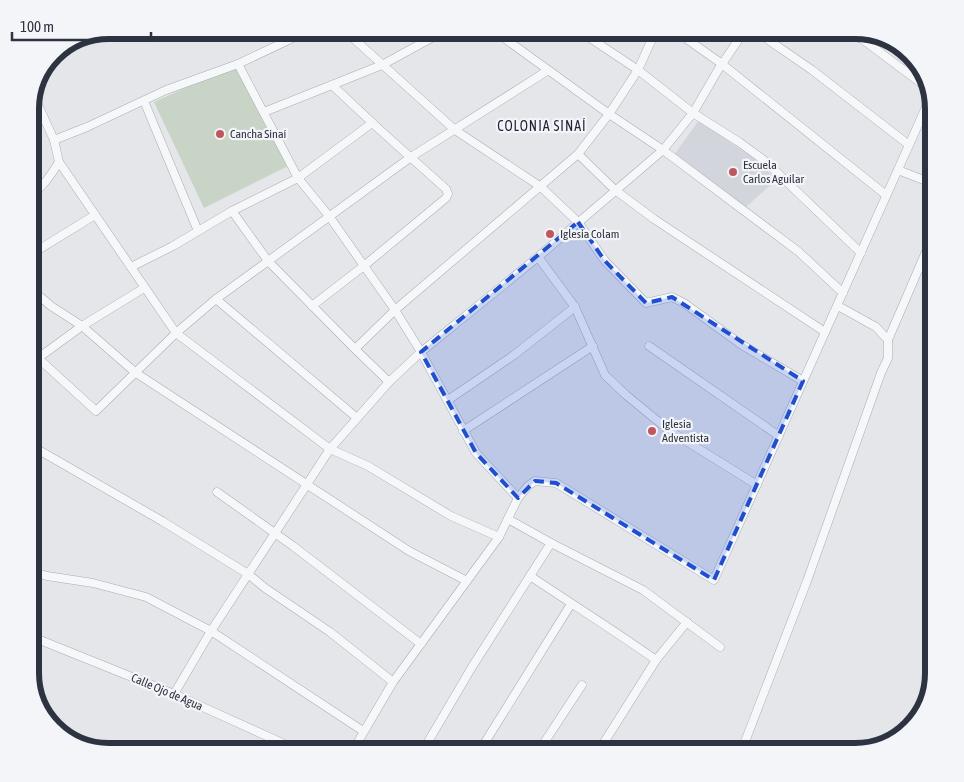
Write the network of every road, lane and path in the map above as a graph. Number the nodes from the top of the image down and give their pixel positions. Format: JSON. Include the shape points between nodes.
{"nodes":[{"id":1,"x":291,"y":39,"type":"edge"},
{"id":2,"x":354,"y":39,"type":"edge"},
{"id":3,"x":430,"y":39,"type":"edge"},
{"id":4,"x":505,"y":39,"type":"edge"},
{"id":5,"x":592,"y":39,"type":"edge"},
{"id":6,"x":652,"y":39,"type":"edge"},
{"id":7,"x":687,"y":39,"type":"edge"},
{"id":8,"x":739,"y":39,"type":"edge"},
{"id":9,"x":767,"y":39,"type":"edge"},
{"id":10,"x":863,"y":40,"type":"edge"},
{"id":11,"x":238,"y":64,"type":"junction"},
{"id":12,"x":722,"y":64,"type":"junction"},
{"id":13,"x":382,"y":65,"type":"junction"},
{"id":14,"x":638,"y":70,"type":"junction"},
{"id":15,"x":547,"y":71,"type":"junction"},
{"id":16,"x":920,"y":82,"type":"edge"},
{"id":17,"x":332,"y":85,"type":"junction"},
{"id":18,"x":144,"y":100,"type":"junction"},
{"id":19,"x":39,"y":107,"type":"edge"},
{"id":20,"x":925,"y":109,"type":"edge"},
{"id":21,"x":264,"y":112,"type":"junction"},
{"id":22,"x":694,"y":113,"type":"junction"},
{"id":23,"x":609,"y":114,"type":"junction"},
{"id":24,"x":372,"y":123,"type":"junction"},
{"id":25,"x":454,"y":130,"type":"junction"},
{"id":26,"x":54,"y":140,"type":"junction"},
{"id":27,"x":909,"y":145,"type":"junction"},
{"id":28,"x":664,"y":150,"type":"junction"},
{"id":29,"x":578,"y":154,"type":"junction"},
{"id":30,"x":411,"y":157,"type":"junction"},
{"id":31,"x":59,"y":162,"type":"junction"},
{"id":32,"x":898,"y":170,"type":"junction"},
{"id":33,"x":298,"y":178,"type":"junction"},
{"id":34,"x":925,"y":180,"type":"edge"},
{"id":35,"x":541,"y":187,"type":"junction"},
{"id":36,"x":39,"y":189,"type":"edge"},
{"id":37,"x":615,"y":190,"type":"junction"},
{"id":38,"x":886,"y":195,"type":"junction"},
{"id":39,"x":232,"y":211,"type":"junction"},
{"id":40,"x":95,"y":215,"type":"junction"},
{"id":41,"x":329,"y":216,"type":"junction"},
{"id":42,"x":578,"y":222,"type":"junction"},
{"id":43,"x":198,"y":231,"type":"junction"},
{"id":44,"x":39,"y":249,"type":"edge"},
{"id":45,"x":861,"y":253,"type":"junction"},
{"id":46,"x":925,"y":254,"type":"edge"},
{"id":47,"x":538,"y":257,"type":"junction"},
{"id":48,"x":268,"y":260,"type":"junction"},
{"id":49,"x":365,"y":265,"type":"junction"},
{"id":50,"x":131,"y":267,"type":"junction"},
{"id":51,"x":144,"y":288,"type":"junction"},
{"id":52,"x":843,"y":293,"type":"junction"},
{"id":53,"x":39,"y":296,"type":"edge"},
{"id":54,"x":216,"y":299,"type":"junction"},
{"id":55,"x":312,"y":306,"type":"junction"},
{"id":56,"x":838,"y":306,"type":"junction"},
{"id":57,"x":575,"y":307,"type":"junction"},
{"id":58,"x":395,"y":310,"type":"junction"},
{"id":59,"x":82,"y":326,"type":"junction"},
{"id":60,"x":825,"y":332,"type":"junction"},
{"id":61,"x":176,"y":333,"type":"junction"},
{"id":62,"x":888,"y":340,"type":"junction"},
{"id":63,"x":593,"y":346,"type":"junction"},
{"id":64,"x":649,"y":346,"type":"dead end"},
{"id":65,"x":355,"y":349,"type":"junction"},
{"id":66,"x":421,"y":352,"type":"junction"},
{"id":67,"x":39,"y":357,"type":"edge"},
{"id":68,"x":39,"y":359,"type":"edge"},
{"id":69,"x":136,"y":373,"type":"junction"},
{"id":70,"x":804,"y":381,"type":"junction"},
{"id":71,"x":389,"y":382,"type":"junction"},
{"id":72,"x":448,"y":400,"type":"junction"},
{"id":73,"x":357,"y":418,"type":"junction"},
{"id":74,"x":463,"y":431,"type":"junction"},
{"id":75,"x":779,"y":436,"type":"junction"},
{"id":76,"x":39,"y":449,"type":"edge"},
{"id":77,"x":330,"y":449,"type":"junction"},
{"id":78,"x":757,"y":484,"type":"junction"},
{"id":79,"x":308,"y":486,"type":"junction"},
{"id":80,"x":217,"y":492,"type":"dead end"},
{"id":81,"x":518,"y":498,"type":"junction"},
{"id":82,"x":508,"y":518,"type":"junction"},
{"id":83,"x":275,"y":533,"type":"junction"},
{"id":84,"x":499,"y":537,"type":"junction"},
{"id":85,"x":551,"y":543,"type":"junction"},
{"id":86,"x":39,"y":574,"type":"edge"},
{"id":87,"x":248,"y":574,"type":"junction"},
{"id":88,"x":530,"y":576,"type":"junction"},
{"id":89,"x":467,"y":581,"type":"junction"},
{"id":90,"x":571,"y":604,"type":"junction"},
{"id":91,"x":687,"y":622,"type":"junction"},
{"id":92,"x":211,"y":630,"type":"junction"},
{"id":93,"x":39,"y":640,"type":"edge"},
{"id":94,"x":421,"y":644,"type":"junction"},
{"id":95,"x":720,"y":647,"type":"dead end"},
{"id":96,"x":656,"y":660,"type":"junction"},
{"id":97,"x":393,"y":682,"type":"junction"},
{"id":98,"x":582,"y":685,"type":"dead end"},
{"id":99,"x":174,"y":694,"type":"junction"},
{"id":100,"x":363,"y":731,"type":"junction"},
{"id":101,"x":282,"y":743,"type":"edge"},
{"id":102,"x":357,"y":743,"type":"edge"},
{"id":103,"x":427,"y":743,"type":"edge"},
{"id":104,"x":485,"y":743,"type":"edge"},
{"id":105,"x":544,"y":743,"type":"edge"},
{"id":106,"x":604,"y":743,"type":"edge"},
{"id":107,"x":744,"y":743,"type":"edge"}],
"edges":[{"from":1,"to":11,"type":"street"},
{"from":2,"to":13,"type":"street"},
{"from":3,"to":13,"type":"street"},
{"from":4,"to":15,"type":"street"},
{"from":5,"to":14,"type":"street"},
{"from":6,"to":14,"type":"street"},
{"from":7,"to":12,"type":"street"},
{"from":8,"to":12,"type":"street"},
{"from":9,"to":27,"type":"street"},
{"from":10,"to":16,"type":"street"},
{"from":11,"to":18,"type":"street"},
{"from":11,"to":21,"type":"street"},
{"from":12,"to":22,"type":"street"},
{"from":12,"to":38,"type":"street"},
{"from":13,"to":17,"type":"street"},
{"from":13,"to":25,"type":"street"},
{"from":14,"to":22,"type":"street"},
{"from":14,"to":23,"type":"street"},
{"from":15,"to":23,"type":"street"},
{"from":15,"to":25,"type":"street"},
{"from":17,"to":21,"type":"street"},
{"from":17,"to":24,"type":"street"},
{"from":18,"to":26,"type":"street"},
{"from":18,"to":43,"type":"street"},
{"from":19,"to":26,"type":"street"},
{"from":20,"to":27,"type":"street"},
{"from":21,"to":33,"type":"street"},
{"from":22,"to":28,"type":"street"},
{"from":22,"to":45,"type":"street","via":[[765,161]]},
{"from":23,"to":28,"type":"street"},
{"from":23,"to":29,"type":"street"},
{"from":24,"to":30,"type":"street"},
{"from":24,"to":33,"type":"street"},
{"from":25,"to":30,"type":"street"},
{"from":25,"to":35,"type":"street"},
{"from":26,"to":31,"type":"street"},
{"from":27,"to":32,"type":"street"},
{"from":28,"to":37,"type":"street"},
{"from":28,"to":52,"type":"street","via":[[799,252]]},
{"from":29,"to":35,"type":"street"},
{"from":29,"to":37,"type":"street"},
{"from":30,"to":41,"type":"street"},
{"from":30,"to":49,"type":"street","via":[[448,194]]},
{"from":31,"to":36,"type":"street"},
{"from":31,"to":40,"type":"street"},
{"from":32,"to":34,"type":"street"},
{"from":32,"to":38,"type":"street"},
{"from":33,"to":39,"type":"street"},
{"from":33,"to":41,"type":"street"},
{"from":35,"to":42,"type":"street"},
{"from":35,"to":58,"type":"street"},
{"from":37,"to":42,"type":"street"},
{"from":37,"to":60,"type":"street"},
{"from":38,"to":45,"type":"street"},
{"from":39,"to":43,"type":"street"},
{"from":39,"to":48,"type":"street"},
{"from":40,"to":44,"type":"street"},
{"from":40,"to":50,"type":"street"},
{"from":41,"to":48,"type":"street"},
{"from":41,"to":49,"type":"street"},
{"from":42,"to":47,"type":"street"},
{"from":42,"to":70,"type":"street","via":[[605,261],[646,303],[672,297],[742,345]]},
{"from":43,"to":50,"type":"street"},
{"from":45,"to":52,"type":"street"},
{"from":46,"to":62,"type":"street"},
{"from":47,"to":57,"type":"street"},
{"from":47,"to":66,"type":"street"},
{"from":48,"to":54,"type":"street"},
{"from":48,"to":55,"type":"street"},
{"from":49,"to":55,"type":"street"},
{"from":49,"to":58,"type":"street"},
{"from":50,"to":51,"type":"street"},
{"from":51,"to":59,"type":"street"},
{"from":51,"to":61,"type":"street"},
{"from":52,"to":56,"type":"street"},
{"from":53,"to":59,"type":"street"},
{"from":54,"to":61,"type":"street"},
{"from":54,"to":73,"type":"street"},
{"from":55,"to":65,"type":"street"},
{"from":56,"to":60,"type":"street"},
{"from":56,"to":62,"type":"street","via":[[876,327]]},
{"from":57,"to":63,"type":"street"},
{"from":57,"to":72,"type":"street","via":[[514,356]]},
{"from":58,"to":65,"type":"street"},
{"from":58,"to":66,"type":"street"},
{"from":59,"to":67,"type":"street"},
{"from":59,"to":69,"type":"street"},
{"from":60,"to":70,"type":"street"},
{"from":61,"to":69,"type":"street"},
{"from":61,"to":77,"type":"street"},
{"from":62,"to":107,"type":"street","via":[[888,358]]},
{"from":63,"to":74,"type":"street"},
{"from":63,"to":78,"type":"street","via":[[605,375],[626,395],[670,431]]},
{"from":64,"to":75,"type":"street"},
{"from":65,"to":71,"type":"street"},
{"from":66,"to":71,"type":"street"},
{"from":66,"to":72,"type":"street"},
{"from":68,"to":69,"type":"street","via":[[96,411]]},
{"from":69,"to":79,"type":"street"},
{"from":70,"to":75,"type":"street"},
{"from":71,"to":73,"type":"street"},
{"from":72,"to":74,"type":"street"},
{"from":73,"to":77,"type":"street"},
{"from":74,"to":81,"type":"street","via":[[476,453]]},
{"from":75,"to":78,"type":"street"},
{"from":76,"to":87,"type":"street"},
{"from":77,"to":79,"type":"street"},
{"from":77,"to":84,"type":"street","via":[[368,466],[451,516]]},
{"from":78,"to":81,"type":"street","via":[[714,580],[556,483],[535,481]]},
{"from":79,"to":83,"type":"street"},
{"from":79,"to":89,"type":"street","via":[[409,551]]},
{"from":80,"to":83,"type":"street"},
{"from":81,"to":82,"type":"street"},
{"from":82,"to":84,"type":"street"},
{"from":82,"to":85,"type":"street"},
{"from":83,"to":87,"type":"street"},
{"from":83,"to":94,"type":"street"},
{"from":84,"to":89,"type":"street"},
{"from":85,"to":88,"type":"street"},
{"from":85,"to":91,"type":"street","via":[[643,590]]},
{"from":86,"to":92,"type":"street","via":[[146,597]]},
{"from":87,"to":92,"type":"street"},
{"from":87,"to":97,"type":"street"},
{"from":88,"to":90,"type":"street"},
{"from":88,"to":103,"type":"street"},
{"from":89,"to":94,"type":"street"},
{"from":90,"to":96,"type":"street"},
{"from":90,"to":104,"type":"street"},
{"from":91,"to":95,"type":"street"},
{"from":91,"to":96,"type":"street"},
{"from":92,"to":99,"type":"street"},
{"from":92,"to":100,"type":"street"},
{"from":93,"to":99,"type":"street","name":"Calle Ojo de Agua"},
{"from":94,"to":97,"type":"street"},
{"from":96,"to":106,"type":"street"},
{"from":97,"to":100,"type":"street"},
{"from":98,"to":105,"type":"street"},
{"from":99,"to":101,"type":"street","name":"Calle Ojo de Agua"},
{"from":100,"to":102,"type":"street"}]}
